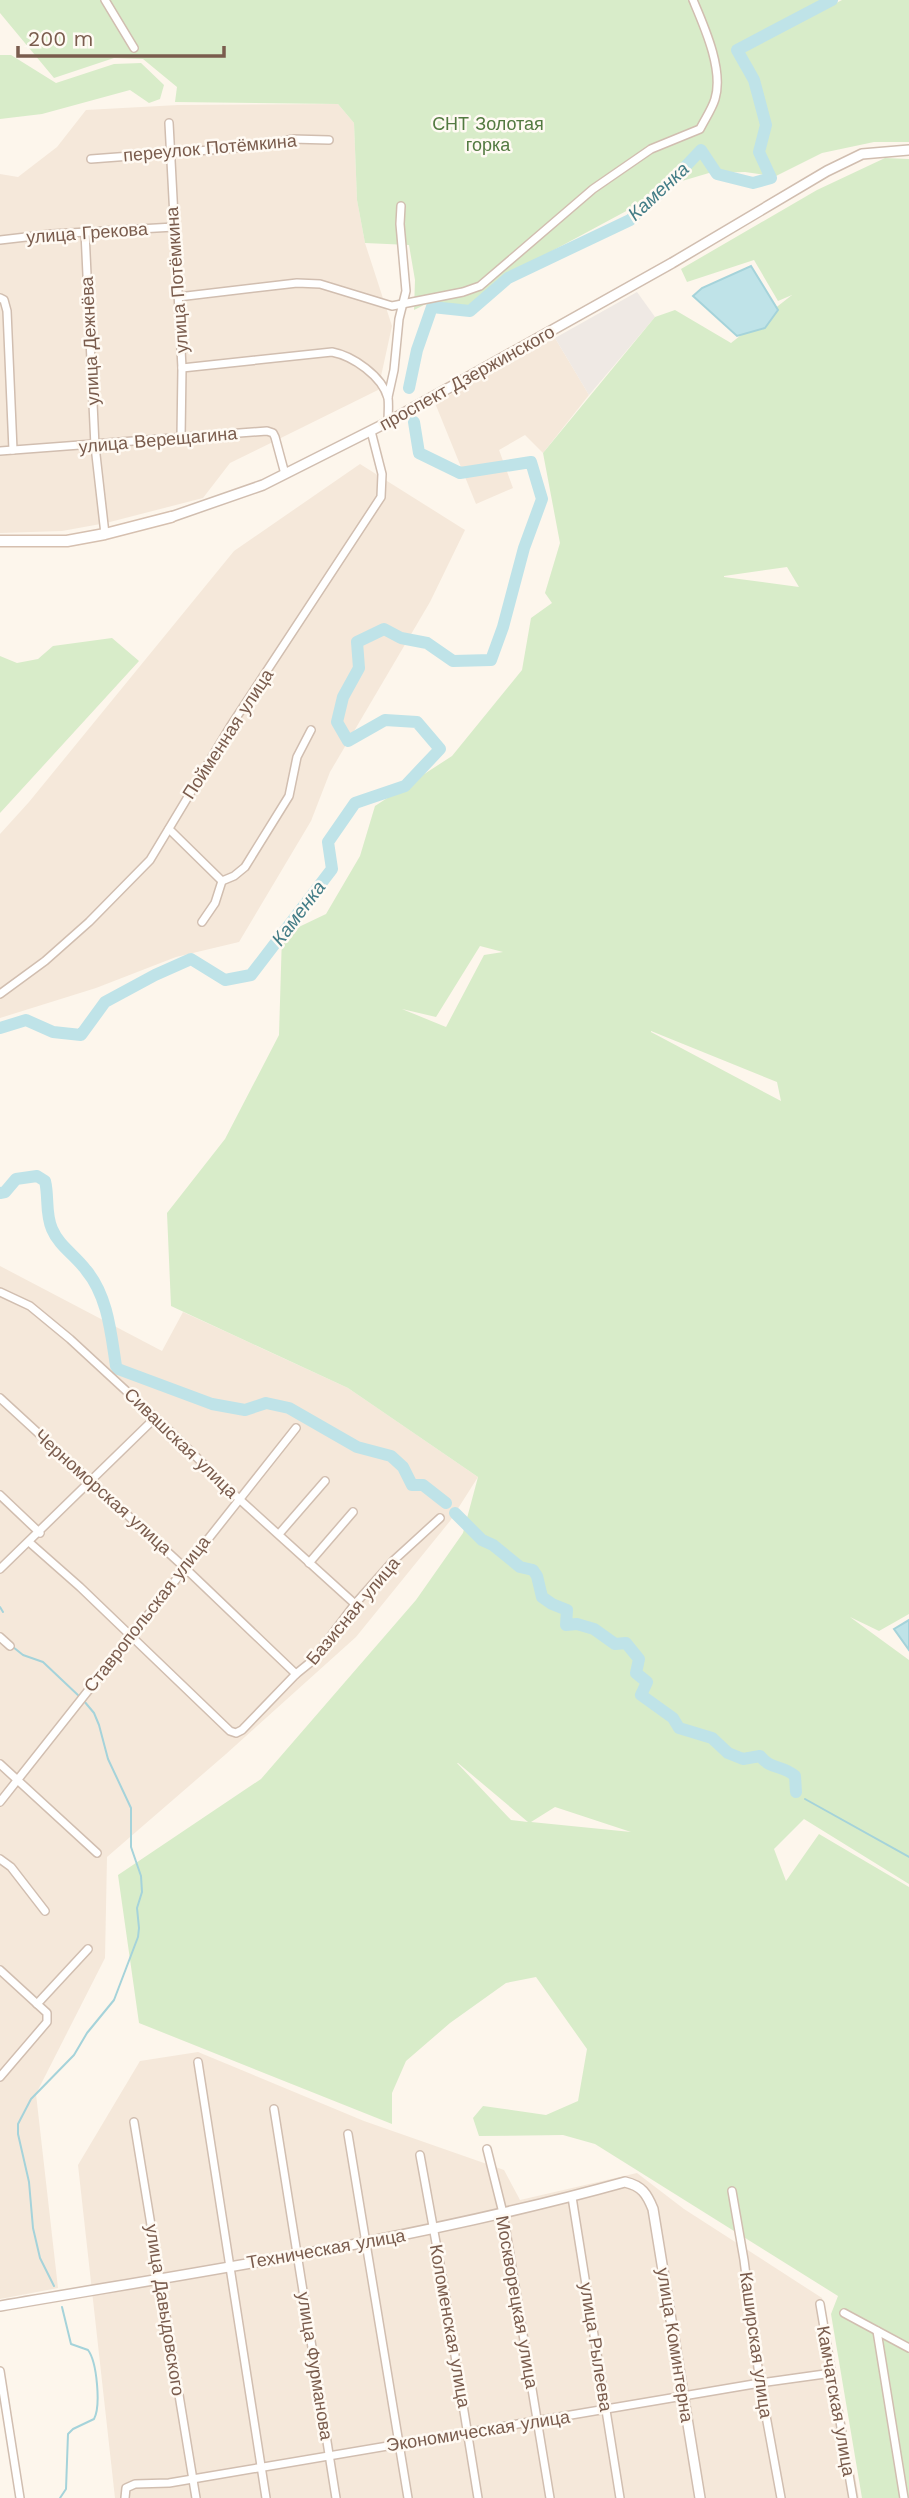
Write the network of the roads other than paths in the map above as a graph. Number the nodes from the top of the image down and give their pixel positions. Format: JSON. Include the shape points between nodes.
{"nodes":[{"id":1,"x":104,"y":0,"type":"edge"},
{"id":2,"x":692,"y":0,"type":"edge"},
{"id":3,"x":134,"y":48,"type":"dead end"},
{"id":4,"x":169,"y":122,"type":"dead end"},
{"id":5,"x":330,"y":140,"type":"dead end"},
{"id":6,"x":909,"y":150,"type":"edge"},
{"id":7,"x":169,"y":154,"type":"junction"},
{"id":8,"x":91,"y":159,"type":"dead end"},
{"id":9,"x":401,"y":206,"type":"dead end"},
{"id":10,"x":174,"y":227,"type":"junction"},
{"id":11,"x":85,"y":232,"type":"junction"},
{"id":12,"x":0,"y":240,"type":"edge"},
{"id":13,"x":178,"y":297,"type":"junction"},
{"id":14,"x":0,"y":298,"type":"edge"},
{"id":15,"x":402,"y":305,"type":"junction"},
{"id":16,"x":182,"y":368,"type":"junction"},
{"id":17,"x":388,"y":397,"type":"junction"},
{"id":18,"x":388,"y":422,"type":"junction"},
{"id":19,"x":371,"y":430,"type":"junction"},
{"id":20,"x":181,"y":437,"type":"junction"},
{"id":21,"x":95,"y":446,"type":"junction"},
{"id":22,"x":13,"y":450,"type":"junction"},
{"id":23,"x":0,"y":452,"type":"edge"},
{"id":24,"x":285,"y":474,"type":"junction"},
{"id":25,"x":171,"y":517,"type":"joint"},
{"id":26,"x":105,"y":534,"type":"junction"},
{"id":27,"x":0,"y":541,"type":"edge"},
{"id":28,"x":311,"y":730,"type":"dead end"},
{"id":29,"x":169,"y":830,"type":"junction"},
{"id":30,"x":222,"y":881,"type":"junction"},
{"id":31,"x":202,"y":922,"type":"dead end"},
{"id":32,"x":0,"y":994,"type":"edge"},
{"id":33,"x":0,"y":1292,"type":"edge"},
{"id":34,"x":0,"y":1398,"type":"edge"},
{"id":35,"x":155,"y":1418,"type":"junction"},
{"id":36,"x":296,"y":1427,"type":"dead end"},
{"id":37,"x":325,"y":1481,"type":"dead end"},
{"id":38,"x":91,"y":1482,"type":"junction"},
{"id":39,"x":0,"y":1495,"type":"edge"},
{"id":40,"x":238,"y":1499,"type":"junction"},
{"id":41,"x":353,"y":1512,"type":"dead end"},
{"id":42,"x":440,"y":1518,"type":"dead end"},
{"id":43,"x":40,"y":1533,"type":"junction"},
{"id":44,"x":279,"y":1534,"type":"junction"},
{"id":45,"x":29,"y":1542,"type":"junction"},
{"id":46,"x":309,"y":1563,"type":"junction"},
{"id":47,"x":184,"y":1567,"type":"junction"},
{"id":48,"x":0,"y":1569,"type":"edge"},
{"id":49,"x":355,"y":1604,"type":"junction"},
{"id":50,"x":131,"y":1636,"type":"junction"},
{"id":51,"x":0,"y":1637,"type":"edge"},
{"id":52,"x":9,"y":1646,"type":"dead end"},
{"id":53,"x":296,"y":1674,"type":"junction"},
{"id":54,"x":0,"y":1764,"type":"edge"},
{"id":55,"x":17,"y":1780,"type":"junction"},
{"id":56,"x":0,"y":1802,"type":"edge"},
{"id":57,"x":97,"y":1853,"type":"dead end"},
{"id":58,"x":0,"y":1859,"type":"edge"},
{"id":59,"x":46,"y":1911,"type":"dead end"},
{"id":60,"x":88,"y":1950,"type":"dead end"},
{"id":61,"x":0,"y":1970,"type":"edge"},
{"id":62,"x":37,"y":2004,"type":"junction"},
{"id":63,"x":198,"y":2062,"type":"dead end"},
{"id":64,"x":0,"y":2077,"type":"edge"},
{"id":65,"x":274,"y":2109,"type":"dead end"},
{"id":66,"x":134,"y":2122,"type":"dead end"},
{"id":67,"x":348,"y":2134,"type":"dead end"},
{"id":68,"x":487,"y":2149,"type":"dead end"},
{"id":69,"x":420,"y":2155,"type":"dead end"},
{"id":70,"x":732,"y":2191,"type":"dead end"},
{"id":71,"x":647,"y":2193,"type":"joint"},
{"id":72,"x":572,"y":2197,"type":"junction"},
{"id":73,"x":503,"y":2213,"type":"junction"},
{"id":74,"x":434,"y":2229,"type":"junction"},
{"id":75,"x":366,"y":2244,"type":"junction"},
{"id":76,"x":297,"y":2255,"type":"junction"},
{"id":77,"x":228,"y":2266,"type":"junction"},
{"id":78,"x":160,"y":2278,"type":"junction"},
{"id":79,"x":820,"y":2304,"type":"dead end"},
{"id":80,"x":0,"y":2306,"type":"edge"},
{"id":81,"x":844,"y":2313,"type":"dead end"},
{"id":82,"x":877,"y":2331,"type":"junction"},
{"id":83,"x":909,"y":2348,"type":"edge"},
{"id":84,"x":0,"y":2371,"type":"edge"},
{"id":85,"x":832,"y":2373,"type":"junction"},
{"id":86,"x":760,"y":2383,"type":"junction"},
{"id":87,"x":682,"y":2397,"type":"junction"},
{"id":88,"x":606,"y":2410,"type":"junction"},
{"id":89,"x":537,"y":2420,"type":"junction"},
{"id":90,"x":468,"y":2432,"type":"junction"},
{"id":91,"x":399,"y":2444,"type":"junction"},
{"id":92,"x":330,"y":2455,"type":"junction"},
{"id":93,"x":261,"y":2466,"type":"junction"},
{"id":94,"x":193,"y":2477,"type":"junction"},
{"id":95,"x":20,"y":2498,"type":"edge"},
{"id":96,"x":125,"y":2498,"type":"edge"},
{"id":97,"x":196,"y":2498,"type":"edge"},
{"id":98,"x":266,"y":2498,"type":"edge"},
{"id":99,"x":336,"y":2498,"type":"edge"},
{"id":100,"x":408,"y":2498,"type":"edge"},
{"id":101,"x":478,"y":2498,"type":"edge"},
{"id":102,"x":550,"y":2498,"type":"edge"},
{"id":103,"x":620,"y":2498,"type":"edge"},
{"id":104,"x":700,"y":2498,"type":"edge"},
{"id":105,"x":781,"y":2498,"type":"edge"},
{"id":106,"x":853,"y":2498,"type":"edge"},
{"id":107,"x":904,"y":2498,"type":"edge"}],
"edges":[{"from":1,"to":3,"type":"street"},
{"from":2,"to":15,"type":"street","via":[[717,71],[716,98],[700,128],[651,149],[603,183],[480,286]]},
{"from":4,"to":7,"type":"street","name":"улица Потёмкина"},
{"from":5,"to":7,"type":"street","name":"переулок Потёмкина","via":[[292,138],[262,146]]},
{"from":6,"to":18,"type":"street","name":"проспект Дзержинского","via":[[862,154],[827,171]]},
{"from":7,"to":8,"type":"street","name":"переулок Потёмкина"},
{"from":7,"to":10,"type":"street","name":"улица Потёмкина"},
{"from":9,"to":15,"type":"street","via":[[406,291]]},
{"from":10,"to":11,"type":"street","name":"улица Грекова"},
{"from":10,"to":13,"type":"street","name":"улица Потёмкина"},
{"from":11,"to":12,"type":"street","name":"улица Грекова"},
{"from":11,"to":21,"type":"street","name":"улица Дежнёва"},
{"from":13,"to":15,"type":"street","via":[[298,283],[320,284]]},
{"from":13,"to":16,"type":"street","name":"улица Потёмкина"},
{"from":14,"to":22,"type":"street","via":[[7,311]]},
{"from":15,"to":17,"type":"street"},
{"from":16,"to":17,"type":"street","via":[[332,352],[361,363]]},
{"from":16,"to":20,"type":"street","name":"улица Потёмкина"},
{"from":17,"to":18,"type":"street"},
{"from":18,"to":19,"type":"street","name":"проспект Дзержинского"},
{"from":19,"to":24,"type":"street","name":"проспект Дзержинского"},
{"from":19,"to":29,"type":"street","name":"Пойменная улица","via":[[382,474],[381,497],[230,727]]},
{"from":20,"to":21,"type":"street","name":"улица Верещагина"},
{"from":20,"to":24,"type":"street","name":"улица Верещагина","via":[[273,433]]},
{"from":21,"to":22,"type":"street","name":"улица Верещагина"},
{"from":21,"to":26,"type":"street","name":"улица Дежнёва"},
{"from":22,"to":23,"type":"street","name":"улица Верещагина"},
{"from":24,"to":25,"type":"street","name":"проспект Дзержинского"},
{"from":25,"to":26,"type":"main road","name":"проспект Дзержинского"},
{"from":26,"to":27,"type":"main road","name":"проспект Дзержинского","via":[[67,541]]},
{"from":28,"to":30,"type":"street","via":[[298,757],[289,796],[245,867]]},
{"from":29,"to":30,"type":"street"},
{"from":29,"to":32,"type":"street","name":"Пойменная улица","via":[[150,860],[89,922]]},
{"from":30,"to":31,"type":"street"},
{"from":33,"to":35,"type":"street","name":"Сивашская улица","via":[[30,1306]]},
{"from":34,"to":38,"type":"street","name":"Черноморская улица"},
{"from":35,"to":38,"type":"street"},
{"from":35,"to":40,"type":"street","name":"Сивашская улица"},
{"from":36,"to":40,"type":"street","name":"Ставропольская улица"},
{"from":37,"to":44,"type":"street"},
{"from":38,"to":43,"type":"street"},
{"from":38,"to":47,"type":"street","name":"Черноморская улица"},
{"from":39,"to":43,"type":"street"},
{"from":40,"to":44,"type":"street","name":"Сивашская улица"},
{"from":40,"to":47,"type":"street","name":"Ставропольская улица"},
{"from":41,"to":46,"type":"street"},
{"from":42,"to":49,"type":"street","name":"Базисная улица","via":[[393,1560]]},
{"from":43,"to":45,"type":"street"},
{"from":44,"to":46,"type":"street","name":"Сивашская улица"},
{"from":45,"to":48,"type":"street"},
{"from":45,"to":50,"type":"street"},
{"from":46,"to":49,"type":"street","name":"Сивашская улица"},
{"from":47,"to":50,"type":"street","name":"Ставропольская улица"},
{"from":47,"to":53,"type":"street","name":"Черноморская улица"},
{"from":49,"to":53,"type":"street","name":"Базисная улица","via":[[312,1661]]},
{"from":50,"to":53,"type":"street","name":"Базисная улица","via":[[236,1733]]},
{"from":50,"to":55,"type":"street","name":"Ставропольская улица"},
{"from":51,"to":52,"type":"street"},
{"from":54,"to":55,"type":"street"},
{"from":55,"to":56,"type":"street","name":"Ставропольская улица"},
{"from":55,"to":57,"type":"street"},
{"from":58,"to":59,"type":"street"},
{"from":60,"to":62,"type":"street"},
{"from":61,"to":62,"type":"street"},
{"from":62,"to":64,"type":"street","via":[[47,2013],[47,2022]]},
{"from":63,"to":77,"type":"street"},
{"from":65,"to":76,"type":"street","name":"улица Фурманова"},
{"from":66,"to":78,"type":"street","name":"улица Давыдовского"},
{"from":67,"to":75,"type":"street"},
{"from":68,"to":73,"type":"street","name":"Москворецкая улица"},
{"from":69,"to":74,"type":"street","name":"Коломенская улица"},
{"from":70,"to":86,"type":"street","name":"Каширская улица"},
{"from":71,"to":72,"type":"street","name":"Техническая улица","via":[[625,2182]]},
{"from":71,"to":87,"type":"street","name":"улица Коминтерна","via":[[660,2243]]},
{"from":72,"to":73,"type":"street","name":"Техническая улица"},
{"from":72,"to":88,"type":"street","name":"улица Рылеева"},
{"from":73,"to":74,"type":"street","name":"Техническая улица"},
{"from":73,"to":89,"type":"street","name":"Москворецкая улица"},
{"from":74,"to":75,"type":"street","name":"Техническая улица"},
{"from":74,"to":90,"type":"street","name":"Коломенская улица"},
{"from":75,"to":76,"type":"street","name":"Техническая улица"},
{"from":75,"to":91,"type":"street"},
{"from":76,"to":77,"type":"street","name":"Техническая улица"},
{"from":76,"to":92,"type":"street","name":"улица Фурманова"},
{"from":77,"to":78,"type":"street","name":"Техническая улица"},
{"from":77,"to":93,"type":"street"},
{"from":78,"to":80,"type":"street","name":"Техническая улица"},
{"from":78,"to":94,"type":"street","name":"улица Давыдовского"},
{"from":79,"to":85,"type":"street","name":"Камчатская улица"},
{"from":81,"to":82,"type":"street"},
{"from":82,"to":83,"type":"street"},
{"from":82,"to":107,"type":"street"},
{"from":84,"to":95,"type":"street"},
{"from":85,"to":86,"type":"street","name":"Экономическая улица"},
{"from":85,"to":106,"type":"street","name":"Камчатская улица"},
{"from":86,"to":87,"type":"street","name":"Экономическая улица"},
{"from":86,"to":105,"type":"street","name":"Каширская улица"},
{"from":87,"to":88,"type":"street","name":"Экономическая улица"},
{"from":87,"to":104,"type":"street","name":"улица Коминтерна"},
{"from":88,"to":89,"type":"street","name":"Экономическая улица"},
{"from":88,"to":103,"type":"street","name":"улица Рылеева"},
{"from":89,"to":90,"type":"street","name":"Экономическая улица"},
{"from":89,"to":102,"type":"street","name":"Москворецкая улица"},
{"from":90,"to":91,"type":"street","name":"Экономическая улица"},
{"from":90,"to":101,"type":"street","name":"Коломенская улица"},
{"from":91,"to":92,"type":"street","name":"Экономическая улица"},
{"from":91,"to":100,"type":"street"},
{"from":92,"to":93,"type":"street","name":"Экономическая улица"},
{"from":92,"to":99,"type":"street","name":"улица Фурманова"},
{"from":93,"to":94,"type":"street","name":"Экономическая улица"},
{"from":93,"to":98,"type":"street"},
{"from":94,"to":96,"type":"street","name":"Экономическая улица","via":[[135,2484],[126,2488]]},
{"from":94,"to":97,"type":"street","name":"улица Давыдовского"}]}
